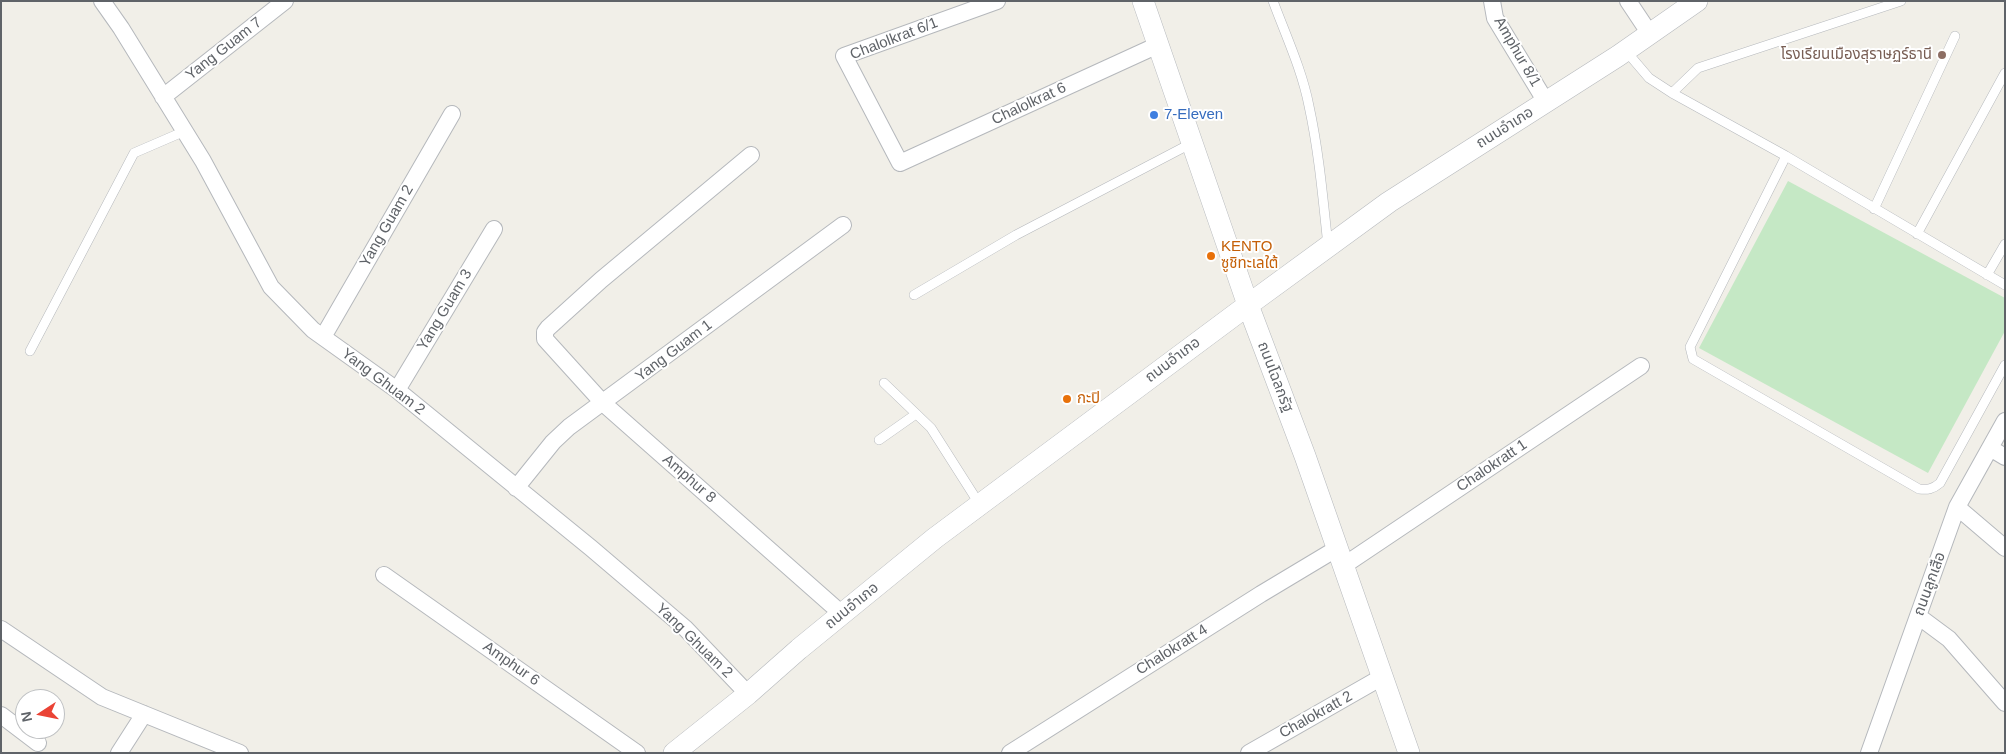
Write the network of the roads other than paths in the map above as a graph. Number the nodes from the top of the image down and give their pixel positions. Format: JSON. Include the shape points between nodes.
{"nodes":[{"id":1,"x":102,"y":1,"type":"edge"},
{"id":2,"x":285,"y":1,"type":"edge"},
{"id":3,"x":997,"y":1,"type":"edge"},
{"id":4,"x":1143,"y":1,"type":"edge"},
{"id":5,"x":1273,"y":1,"type":"edge"},
{"id":6,"x":1492,"y":1,"type":"edge"},
{"id":7,"x":1628,"y":1,"type":"edge"},
{"id":8,"x":1698,"y":1,"type":"edge"},
{"id":9,"x":1901,"y":1,"type":"edge"},
{"id":10,"x":1650,"y":34,"type":"junction"},
{"id":11,"x":1955,"y":36,"type":"dead end"},
{"id":12,"x":1158,"y":45,"type":"junction"},
{"id":13,"x":1626,"y":51,"type":"junction"},
{"id":14,"x":2005,"y":73,"type":"edge"},
{"id":15,"x":1672,"y":93,"type":"junction"},
{"id":16,"x":163,"y":97,"type":"junction"},
{"id":17,"x":1546,"y":102,"type":"junction"},
{"id":18,"x":452,"y":114,"type":"dead end"},
{"id":19,"x":185,"y":131,"type":"junction"},
{"id":20,"x":1192,"y":143,"type":"junction"},
{"id":21,"x":751,"y":156,"type":"dead end"},
{"id":22,"x":1786,"y":156,"type":"junction"},
{"id":23,"x":900,"y":163,"type":"joint"},
{"id":24,"x":1874,"y":209,"type":"junction"},
{"id":25,"x":843,"y":225,"type":"dead end"},
{"id":26,"x":494,"y":229,"type":"dead end"},
{"id":27,"x":1917,"y":234,"type":"junction"},
{"id":28,"x":2005,"y":244,"type":"edge"},
{"id":29,"x":1328,"y":246,"type":"junction"},
{"id":30,"x":1987,"y":275,"type":"junction"},
{"id":31,"x":2005,"y":285,"type":"edge"},
{"id":32,"x":914,"y":295,"type":"dead end"},
{"id":33,"x":1248,"y":305,"type":"junction"},
{"id":34,"x":323,"y":337,"type":"junction"},
{"id":35,"x":30,"y":351,"type":"dead end"},
{"id":36,"x":1641,"y":366,"type":"dead end"},
{"id":37,"x":2005,"y":366,"type":"edge"},
{"id":38,"x":884,"y":384,"type":"dead end"},
{"id":39,"x":397,"y":390,"type":"junction"},
{"id":40,"x":603,"y":403,"type":"junction"},
{"id":41,"x":916,"y":414,"type":"junction"},
{"id":42,"x":2005,"y":421,"type":"edge"},
{"id":43,"x":878,"y":440,"type":"dead end"},
{"id":44,"x":1990,"y":448,"type":"junction"},
{"id":45,"x":2005,"y":457,"type":"edge"},
{"id":46,"x":516,"y":488,"type":"junction"},
{"id":47,"x":980,"y":505,"type":"junction"},
{"id":48,"x":1957,"y":507,"type":"junction"},
{"id":49,"x":2005,"y":548,"type":"edge"},
{"id":50,"x":1340,"y":557,"type":"junction"},
{"id":51,"x":384,"y":575,"type":"dead end"},
{"id":52,"x":842,"y":614,"type":"junction"},
{"id":53,"x":1918,"y":616,"type":"junction"},
{"id":54,"x":1,"y":628,"type":"edge"},
{"id":55,"x":1382,"y":677,"type":"junction"},
{"id":56,"x":748,"y":694,"type":"junction"},
{"id":57,"x":2005,"y":703,"type":"edge"},
{"id":58,"x":144,"y":714,"type":"junction"},
{"id":59,"x":1,"y":715,"type":"edge"},
{"id":60,"x":38,"y":743,"type":"dead end"},
{"id":61,"x":1874,"y":751,"type":"edge"},
{"id":62,"x":237,"y":752,"type":"edge"},
{"id":63,"x":119,"y":753,"type":"edge"},
{"id":64,"x":637,"y":753,"type":"edge"},
{"id":65,"x":674,"y":753,"type":"edge"},
{"id":66,"x":1010,"y":753,"type":"edge"},
{"id":67,"x":1249,"y":753,"type":"edge"},
{"id":68,"x":1409,"y":753,"type":"edge"}],
"edges":[{"from":1,"to":16,"type":"street","name":"Yang Ghuam 2"},
{"from":2,"to":16,"type":"street","name":"Yang Guam 7"},
{"from":3,"to":23,"type":"street","name":"Chalolkrat 6/1","via":[[844,56]]},
{"from":4,"to":12,"type":"street","name":"ถนนโฉลกรัฐ"},
{"from":5,"to":29,"type":"lane","via":[[1301,74],[1309,105]]},
{"from":6,"to":17,"type":"street","name":"Amphur 8/1","via":[[1495,18]]},
{"from":7,"to":10,"type":"street"},
{"from":8,"to":10,"type":"street","name":"ถนนอำเภอ"},
{"from":9,"to":15,"type":"lane","via":[[1698,68]]},
{"from":10,"to":13,"type":"street","name":"ถนนอำเภอ"},
{"from":11,"to":24,"type":"lane"},
{"from":12,"to":20,"type":"street","name":"ถนนโฉลกรัฐ"},
{"from":12,"to":23,"type":"street","name":"Chalolkrat 6"},
{"from":13,"to":15,"type":"lane","via":[[1649,78]]},
{"from":13,"to":17,"type":"street","name":"ถนนอำเภอ"},
{"from":14,"to":27,"type":"lane"},
{"from":15,"to":22,"type":"lane"},
{"from":16,"to":19,"type":"street","name":"Yang Ghuam 2"},
{"from":17,"to":29,"type":"street","name":"ถนนอำเภอ","via":[[1389,202]]},
{"from":18,"to":34,"type":"street","name":"Yang Guam 2"},
{"from":19,"to":34,"type":"street","name":"Yang Ghuam 2","via":[[272,287]]},
{"from":19,"to":35,"type":"lane","via":[[134,152]]},
{"from":20,"to":32,"type":"lane","via":[[1016,235]]},
{"from":20,"to":33,"type":"street","name":"ถนนโฉลกรัฐ"},
{"from":21,"to":40,"type":"street","name":"Amphur 8","via":[[548,328],[544,336],[550,346]]},
{"from":22,"to":24,"type":"lane"},
{"from":22,"to":37,"type":"lane","via":[[1690,347],[1693,359],[1925,490],[1940,482]]},
{"from":24,"to":27,"type":"lane"},
{"from":25,"to":40,"type":"street","name":"Yang Guam 1"},
{"from":26,"to":39,"type":"street","name":"Yang Guam 3"},
{"from":27,"to":30,"type":"lane"},
{"from":28,"to":30,"type":"lane"},
{"from":29,"to":33,"type":"street","name":"ถนนอำเภอ"},
{"from":30,"to":31,"type":"lane"},
{"from":33,"to":47,"type":"street","name":"ถนนอำเภอ"},
{"from":33,"to":50,"type":"street","name":"ถนนโฉลกรัฐ"},
{"from":34,"to":39,"type":"street","name":"Yang Ghuam 2"},
{"from":36,"to":50,"type":"street","name":"Chalokratt 1"},
{"from":38,"to":41,"type":"lane"},
{"from":39,"to":46,"type":"street","name":"Yang Ghuam 2"},
{"from":40,"to":46,"type":"street","name":"Yang Guam 1","via":[[553,442]]},
{"from":40,"to":52,"type":"street","name":"Amphur 8"},
{"from":41,"to":43,"type":"lane"},
{"from":41,"to":47,"type":"lane","via":[[931,428]]},
{"from":42,"to":44,"type":"street","name":"ถนนลูกเสือ"},
{"from":44,"to":45,"type":"street"},
{"from":44,"to":48,"type":"street","name":"ถนนลูกเสือ"},
{"from":46,"to":56,"type":"street","name":"Yang Ghuam 2","via":[[685,628]]},
{"from":47,"to":52,"type":"street","name":"ถนนอำเภอ"},
{"from":48,"to":49,"type":"street"},
{"from":48,"to":53,"type":"street","name":"ถนนลูกเสือ"},
{"from":50,"to":55,"type":"street","name":"ถนนโฉลกรัฐ"},
{"from":50,"to":66,"type":"street","name":"Chalokratt 4","via":[[1260,594]]},
{"from":51,"to":64,"type":"street","name":"Amphur 6"},
{"from":52,"to":56,"type":"street","name":"ถนนอำเภอ"},
{"from":53,"to":57,"type":"street","via":[[1948,639]]},
{"from":53,"to":61,"type":"street","name":"ถนนลูกเสือ"},
{"from":54,"to":58,"type":"street","via":[[102,697]]},
{"from":55,"to":67,"type":"street","name":"Chalokratt 2"},
{"from":55,"to":68,"type":"street","name":"ถนนโฉลกรัฐ"},
{"from":56,"to":65,"type":"street","name":"ถนนอำเภอ"},
{"from":58,"to":62,"type":"street"},
{"from":58,"to":63,"type":"street"},
{"from":59,"to":60,"type":"street"}]}
